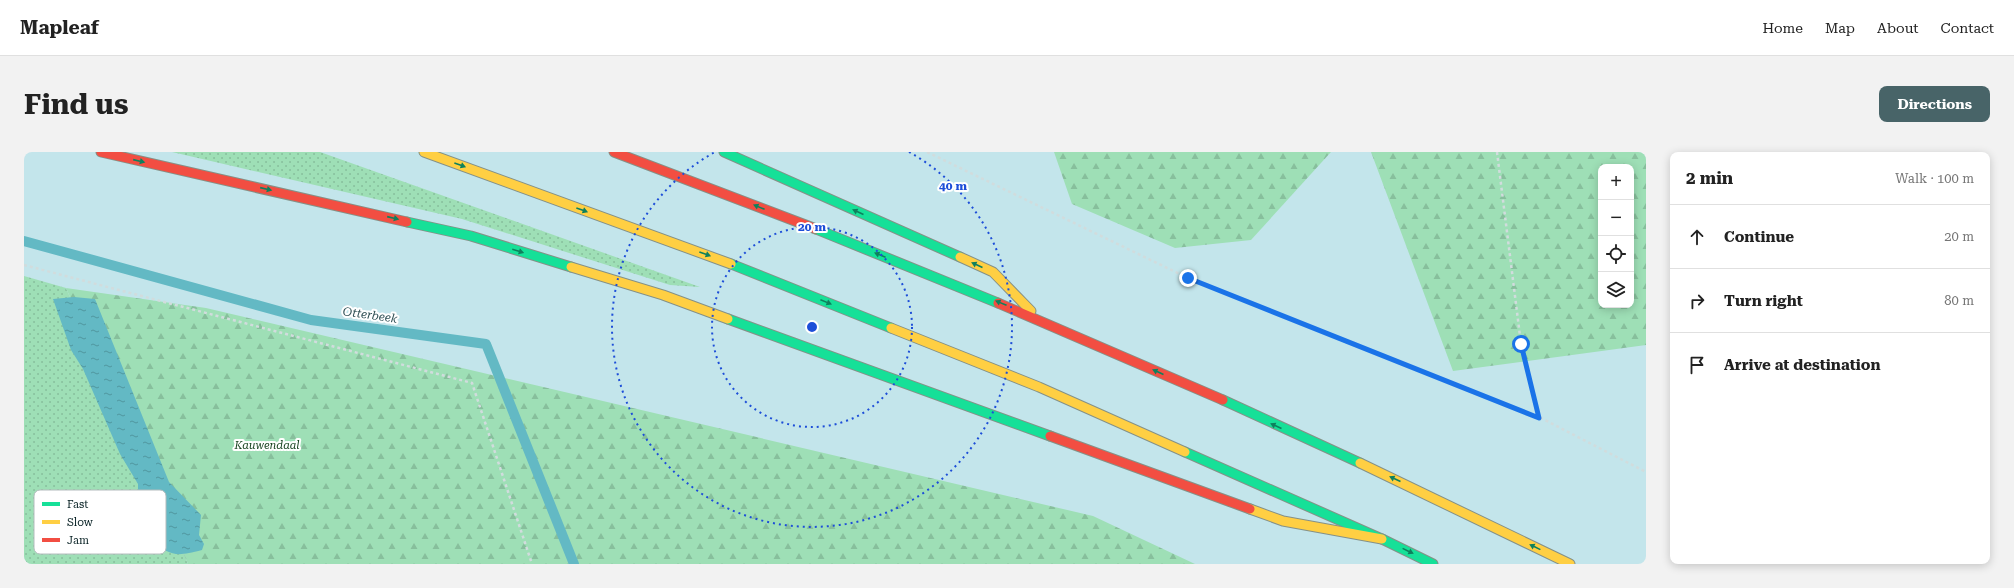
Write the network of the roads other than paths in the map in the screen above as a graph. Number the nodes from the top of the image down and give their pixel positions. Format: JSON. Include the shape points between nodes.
{"nodes":[{"id":1,"x":101,"y":152,"type":"edge"},
{"id":2,"x":424,"y":152,"type":"edge"},
{"id":3,"x":614,"y":152,"type":"edge"},
{"id":4,"x":724,"y":152,"type":"edge"},
{"id":5,"x":1037,"y":317,"type":"junction"},
{"id":6,"x":1382,"y":539,"type":"junction"},
{"id":7,"x":1433,"y":564,"type":"edge"},
{"id":8,"x":1570,"y":564,"type":"edge"}],
"edges":[{"from":1,"to":6,"type":"highway","one_way":true,"via":[[471,236],[663,294],[1283,521]]},
{"from":2,"to":6,"type":"highway","one_way":true,"via":[[713,257],[1031,384]]},
{"from":5,"to":3,"type":"highway","one_way":true},
{"from":5,"to":4,"type":"highway","one_way":true,"via":[[993,272]]},
{"from":8,"to":5,"type":"highway","one_way":true,"via":[[1430,495]]},
{"from":6,"to":7,"type":"highway","one_way":true}]}
